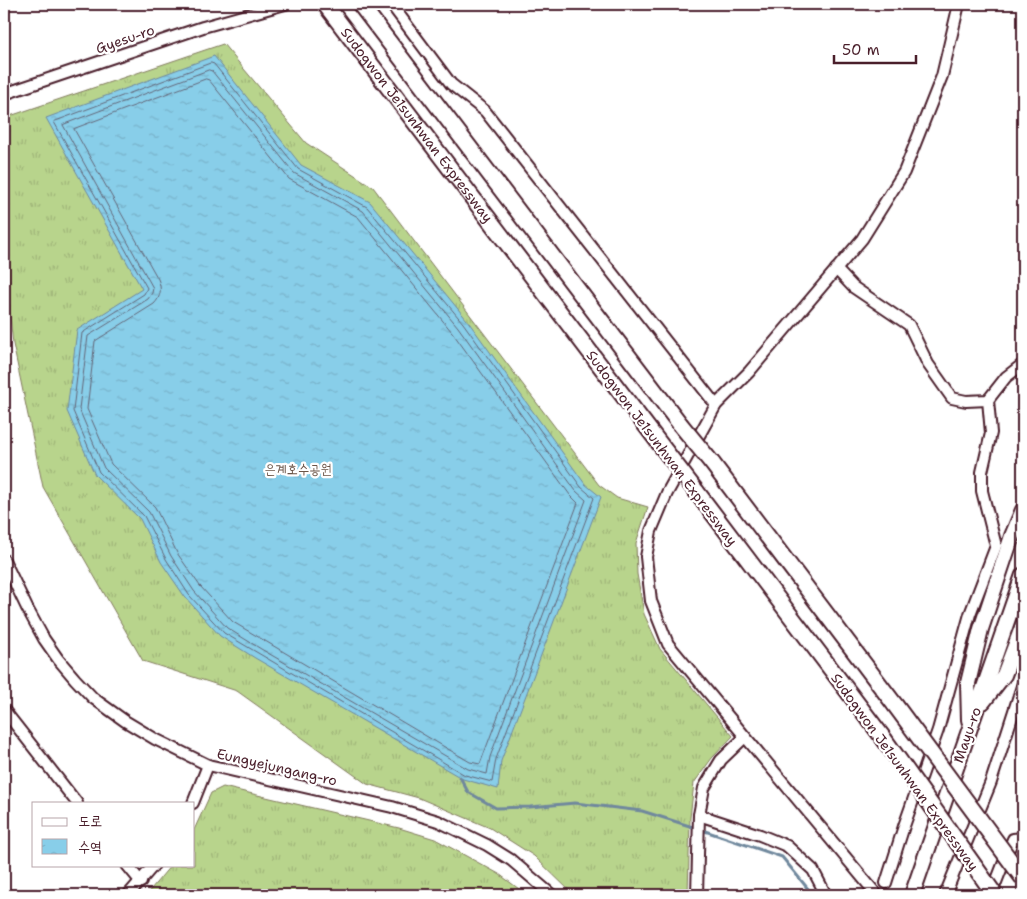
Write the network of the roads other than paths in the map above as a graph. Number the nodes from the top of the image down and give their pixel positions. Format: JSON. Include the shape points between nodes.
{"nodes":[{"id":1,"x":285,"y":4,"type":"edge"},
{"id":2,"x":325,"y":4,"type":"edge"},
{"id":3,"x":360,"y":4,"type":"edge"},
{"id":4,"x":391,"y":4,"type":"edge"},
{"id":5,"x":958,"y":4,"type":"edge"},
{"id":6,"x":4,"y":94,"type":"edge"},
{"id":7,"x":836,"y":269,"type":"junction"},
{"id":8,"x":1023,"y":364,"type":"edge"},
{"id":9,"x":988,"y":400,"type":"junction"},
{"id":10,"x":716,"y":405,"type":"junction"},
{"id":11,"x":1023,"y":510,"type":"edge"},
{"id":12,"x":4,"y":560,"type":"edge"},
{"id":13,"x":1023,"y":576,"type":"edge"},
{"id":14,"x":1023,"y":625,"type":"edge"},
{"id":15,"x":1023,"y":683,"type":"edge"},
{"id":16,"x":4,"y":710,"type":"edge"},
{"id":17,"x":976,"y":712,"type":"junction"},
{"id":18,"x":970,"y":729,"type":"junction"},
{"id":19,"x":745,"y":737,"type":"junction"},
{"id":20,"x":208,"y":765,"type":"junction"},
{"id":21,"x":76,"y":802,"type":"edge"},
{"id":22,"x":194,"y":802,"type":"edge"},
{"id":23,"x":700,"y":817,"type":"junction"},
{"id":24,"x":1023,"y":838,"type":"edge"},
{"id":25,"x":128,"y":866,"type":"edge"},
{"id":26,"x":153,"y":866,"type":"edge"},
{"id":27,"x":1023,"y":878,"type":"edge"},
{"id":28,"x":141,"y":882,"type":"junction"},
{"id":29,"x":886,"y":883,"type":"dead end"},
{"id":30,"x":128,"y":895,"type":"edge"},
{"id":31,"x":552,"y":895,"type":"edge"},
{"id":32,"x":698,"y":895,"type":"edge"},
{"id":33,"x":826,"y":895,"type":"edge"},
{"id":34,"x":877,"y":895,"type":"edge"},
{"id":35,"x":912,"y":895,"type":"edge"},
{"id":36,"x":945,"y":895,"type":"edge"},
{"id":37,"x":993,"y":895,"type":"edge"}],
"edges":[{"from":1,"to":6,"type":"street","name":"Gyesu-ro","via":[[203,27]]},
{"from":2,"to":37,"type":"highway","name":"Sudogwon Je1sunhwan Expressway","bridge":true,"via":[[884,739]]},
{"from":3,"to":27,"type":"highway","name":"Sudogwon Je1sunhwan Expressway","bridge":true,"via":[[712,463]]},
{"from":4,"to":10,"type":"street","via":[[450,84],[484,112]]},
{"from":5,"to":7,"type":"street","via":[[942,76],[904,172],[862,239]]},
{"from":7,"to":9,"type":"street","via":[[853,287],[909,325],[928,364],[952,398]]},
{"from":7,"to":10,"type":"street","via":[[749,372]]},
{"from":8,"to":9,"type":"street","via":[[1006,377]]},
{"from":9,"to":29,"type":"street","via":[[991,433],[982,472],[982,491],[996,546],[970,614],[938,730]]},
{"from":10,"to":19,"type":"street","via":[[667,493],[651,531],[646,557],[650,601],[668,644]]},
{"from":11,"to":18,"type":"main road","via":[[981,629],[968,682]]},
{"from":12,"to":20,"type":"street","name":"Eungyejungang-ro","via":[[44,639],[74,680],[125,721]]},
{"from":13,"to":17,"type":"main road","name":"Mayu-ro"},
{"from":14,"to":17,"type":"main road","via":[[1004,675]]},
{"from":15,"to":36,"type":"street","via":[[991,782]]},
{"from":16,"to":21,"type":"street"},
{"from":17,"to":18,"type":"main road","name":"Mayu-ro"},
{"from":18,"to":35,"type":"main road","name":"Mayu-ro"},
{"from":19,"to":23,"type":"street","via":[[720,760],[704,788]]},
{"from":19,"to":34,"type":"street"},
{"from":20,"to":22,"type":"street"},
{"from":20,"to":31,"type":"street","name":"Eungyejungang-ro","via":[[392,807],[438,821],[479,840],[511,860]]},
{"from":23,"to":32,"type":"street"},
{"from":23,"to":33,"type":"street","via":[[787,846],[813,870]]},
{"from":24,"to":37,"type":"street","via":[[1013,839]]},
{"from":25,"to":28,"type":"street"},
{"from":26,"to":28,"type":"street"},
{"from":28,"to":30,"type":"street"}]}
